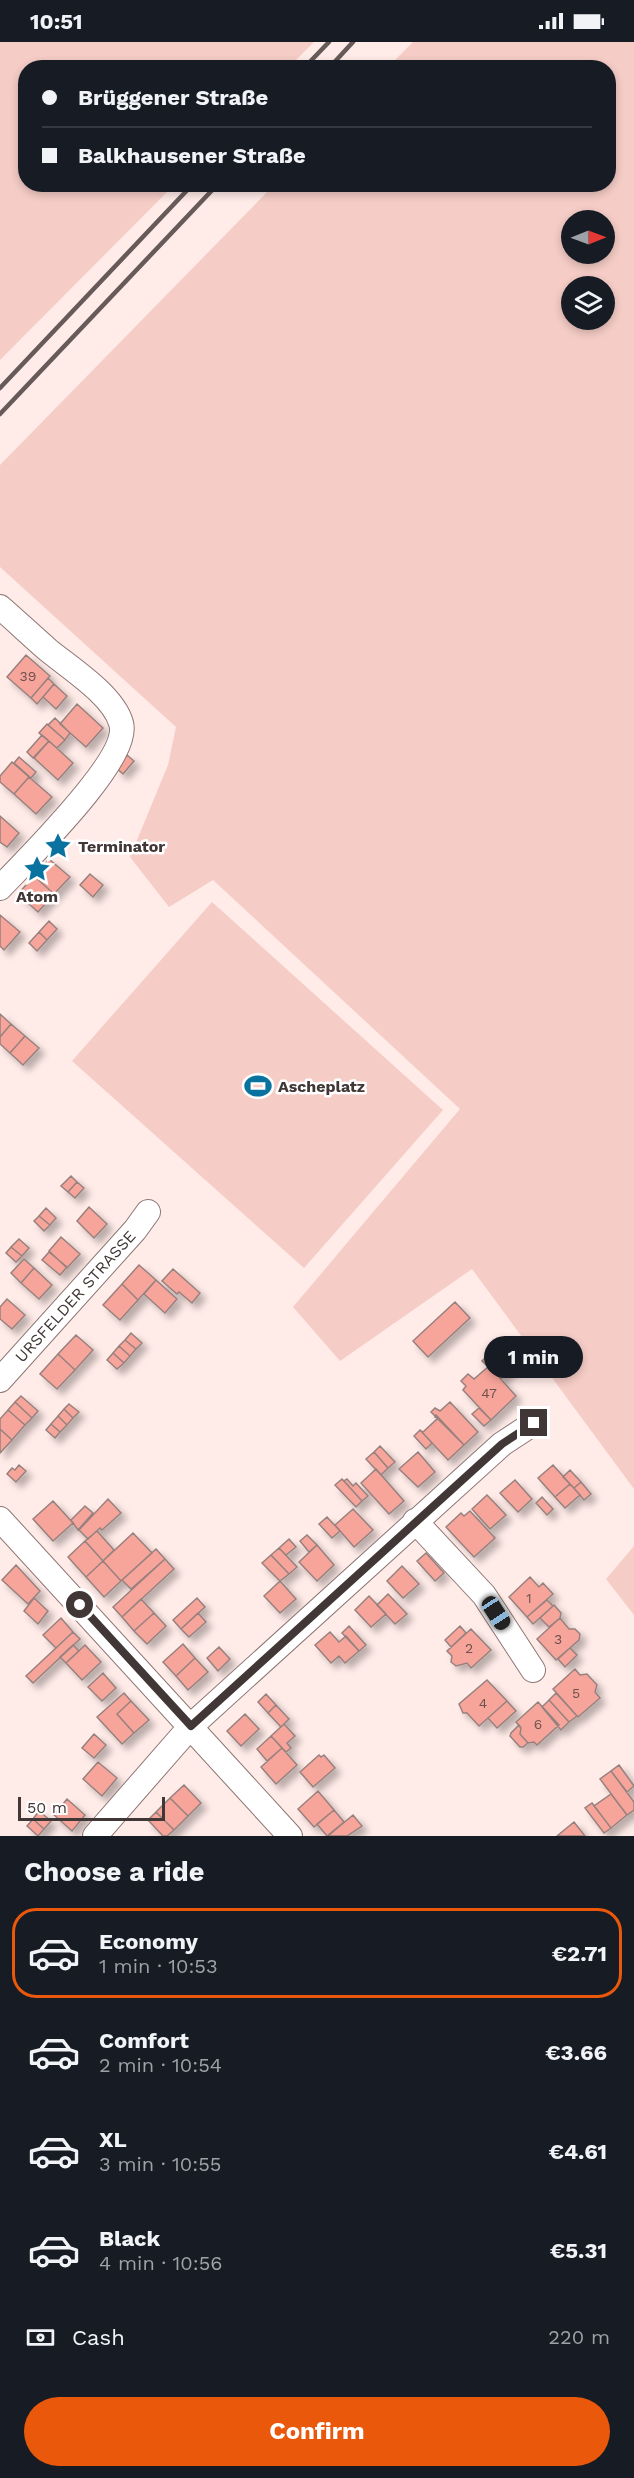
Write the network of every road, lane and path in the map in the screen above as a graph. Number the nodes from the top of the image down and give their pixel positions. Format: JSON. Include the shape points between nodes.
{"nodes":[{"id":1,"x":0,"y":607,"type":"edge"},
{"id":2,"x":0,"y":888,"type":"edge"},
{"id":3,"x":148,"y":1212,"type":"dead end"},
{"id":4,"x":0,"y":1380,"type":"edge"},
{"id":5,"x":534,"y":1423,"type":"dead end"},
{"id":6,"x":0,"y":1519,"type":"edge"},
{"id":7,"x":416,"y":1521,"type":"junction"},
{"id":8,"x":533,"y":1670,"type":"dead end"},
{"id":9,"x":191,"y":1726,"type":"junction"},
{"id":10,"x":95,"y":1836,"type":"edge"},
{"id":11,"x":290,"y":1836,"type":"edge"}],
"edges":[{"from":1,"to":2,"type":"street","via":[[113,707],[122,723],[122,739],[81,801]]},
{"from":3,"to":4,"type":"street","name":"URSFELDER STRASSE"},
{"from":5,"to":7,"type":"street","via":[[502,1444]]},
{"from":6,"to":9,"type":"street"},
{"from":7,"to":8,"type":"street","via":[[484,1595]]},
{"from":7,"to":9,"type":"street"},
{"from":9,"to":10,"type":"street"},
{"from":9,"to":11,"type":"street"}]}
